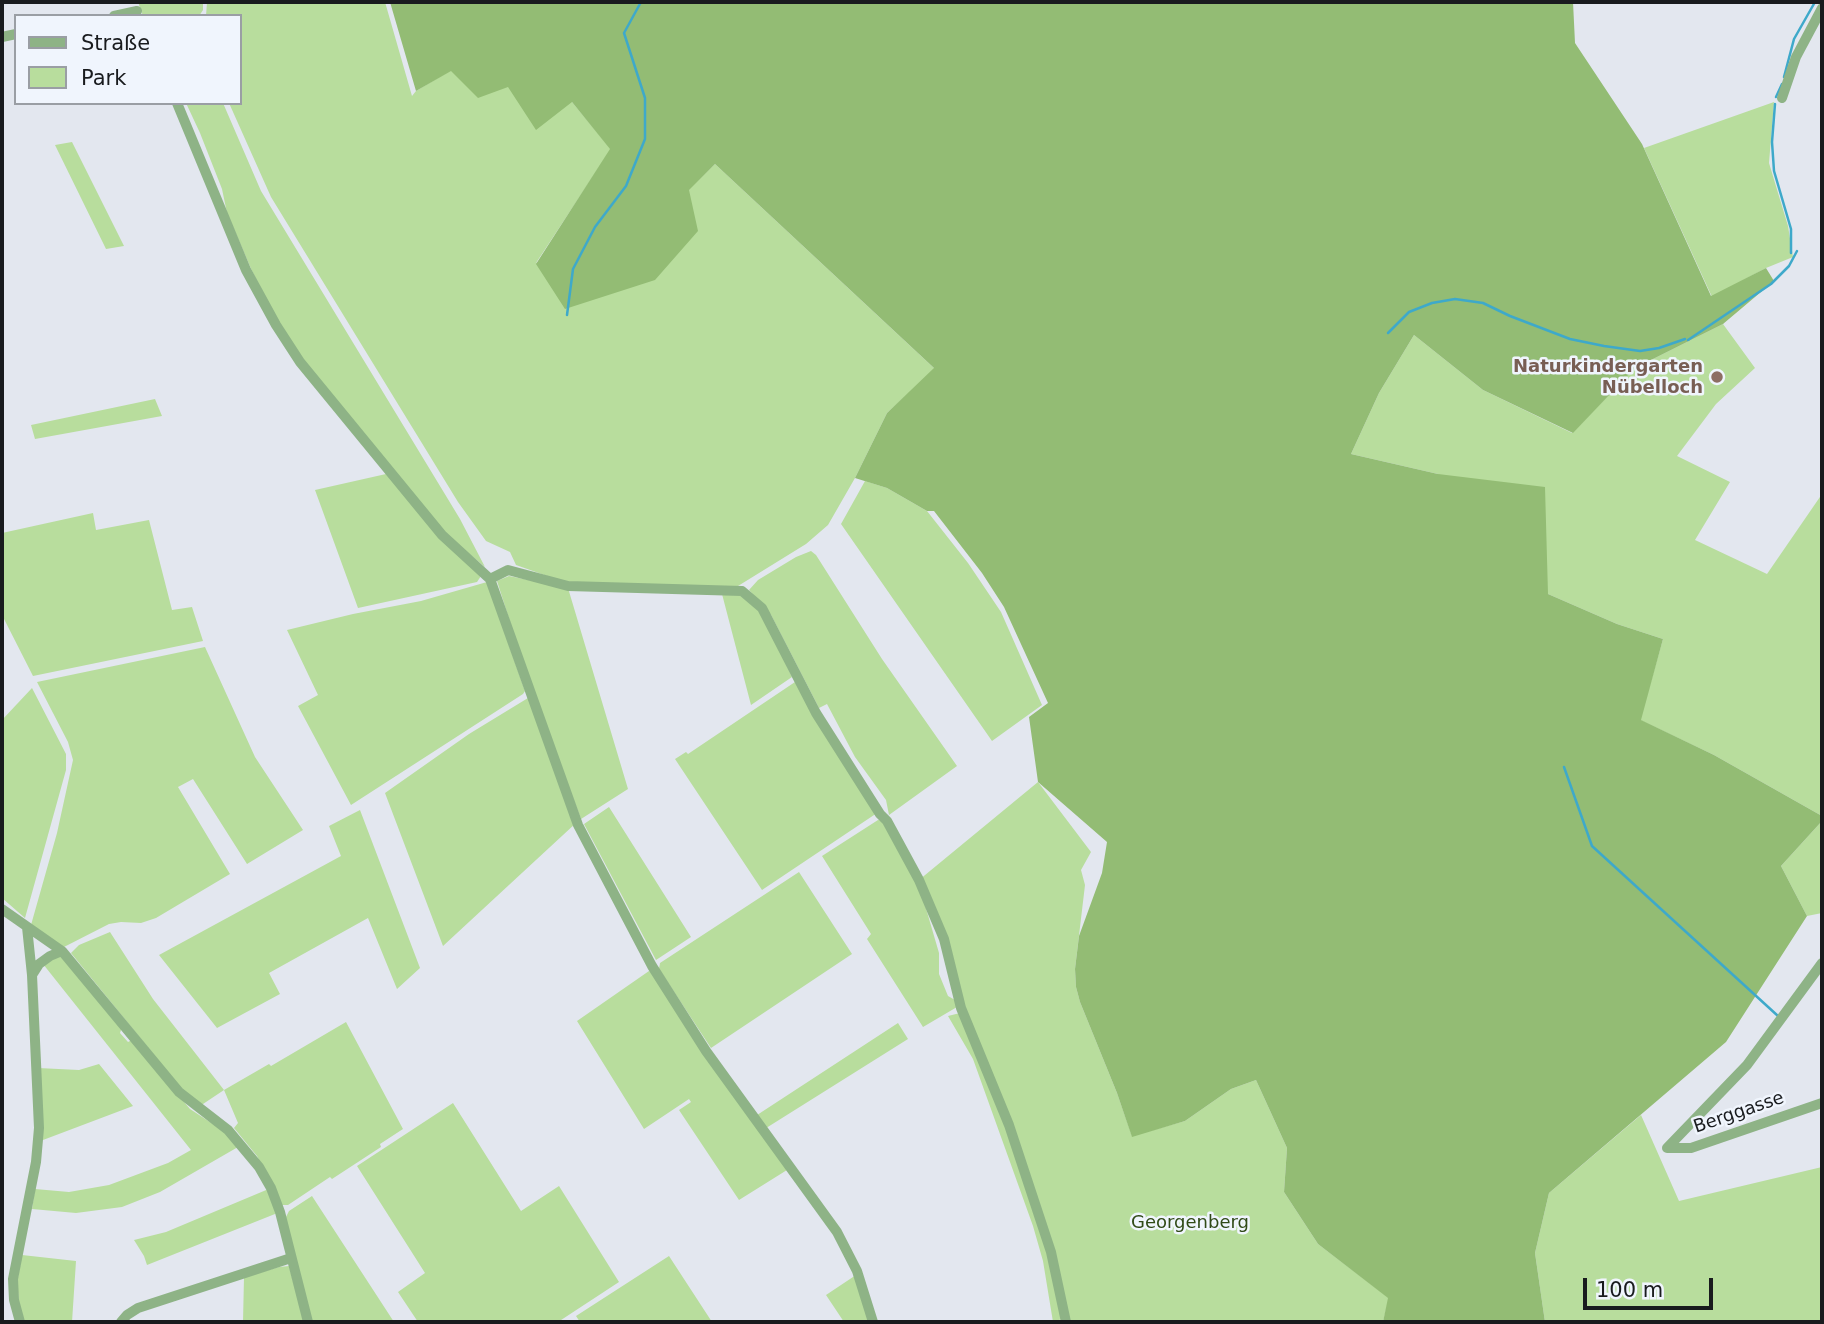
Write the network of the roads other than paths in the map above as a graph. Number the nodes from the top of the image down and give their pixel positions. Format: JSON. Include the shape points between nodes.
{"nodes":[{"id":1,"x":1822,"y":8,"type":"edge"},
{"id":2,"x":1782,"y":98,"type":"dead end"},
{"id":3,"x":178,"y":105,"type":"edge"},
{"id":4,"x":490,"y":579,"type":"junction"},
{"id":5,"x":2,"y":909,"type":"edge"},
{"id":6,"x":27,"y":927,"type":"junction"},
{"id":7,"x":62,"y":951,"type":"junction"},
{"id":8,"x":1822,"y":963,"type":"edge"},
{"id":9,"x":32,"y":975,"type":"junction"},
{"id":10,"x":1822,"y":1103,"type":"edge"},
{"id":11,"x":291,"y":1258,"type":"junction"},
{"id":12,"x":20,"y":1322,"type":"edge"},
{"id":13,"x":121,"y":1322,"type":"edge"},
{"id":14,"x":308,"y":1322,"type":"edge"},
{"id":15,"x":873,"y":1322,"type":"edge"},
{"id":16,"x":1066,"y":1322,"type":"edge"}],
"edges":[{"from":1,"to":2,"type":"street","via":[[1796,57]]},
{"from":3,"to":4,"type":"street","via":[[246,270],[300,362],[442,536]]},
{"from":4,"to":15,"type":"street","via":[[578,825],[659,976],[706,1051],[837,1232],[857,1271]]},
{"from":4,"to":16,"type":"street","via":[[508,570],[568,586],[742,592],[762,608],[816,713],[887,821],[919,880],[944,939],[961,1008],[1009,1125],[1051,1252]]},
{"from":5,"to":6,"type":"street"},
{"from":6,"to":7,"type":"street"},
{"from":6,"to":9,"type":"street"},
{"from":7,"to":9,"type":"street","via":[[39,964]]},
{"from":7,"to":11,"type":"street","via":[[179,1091],[228,1130],[259,1167],[280,1212]]},
{"from":8,"to":10,"type":"street","name":"Berggasse","via":[[1747,1065],[1667,1148],[1691,1148]]},
{"from":9,"to":12,"type":"street","via":[[39,1128],[13,1279]]},
{"from":11,"to":13,"type":"street","via":[[138,1308]]},
{"from":11,"to":14,"type":"street"}]}
